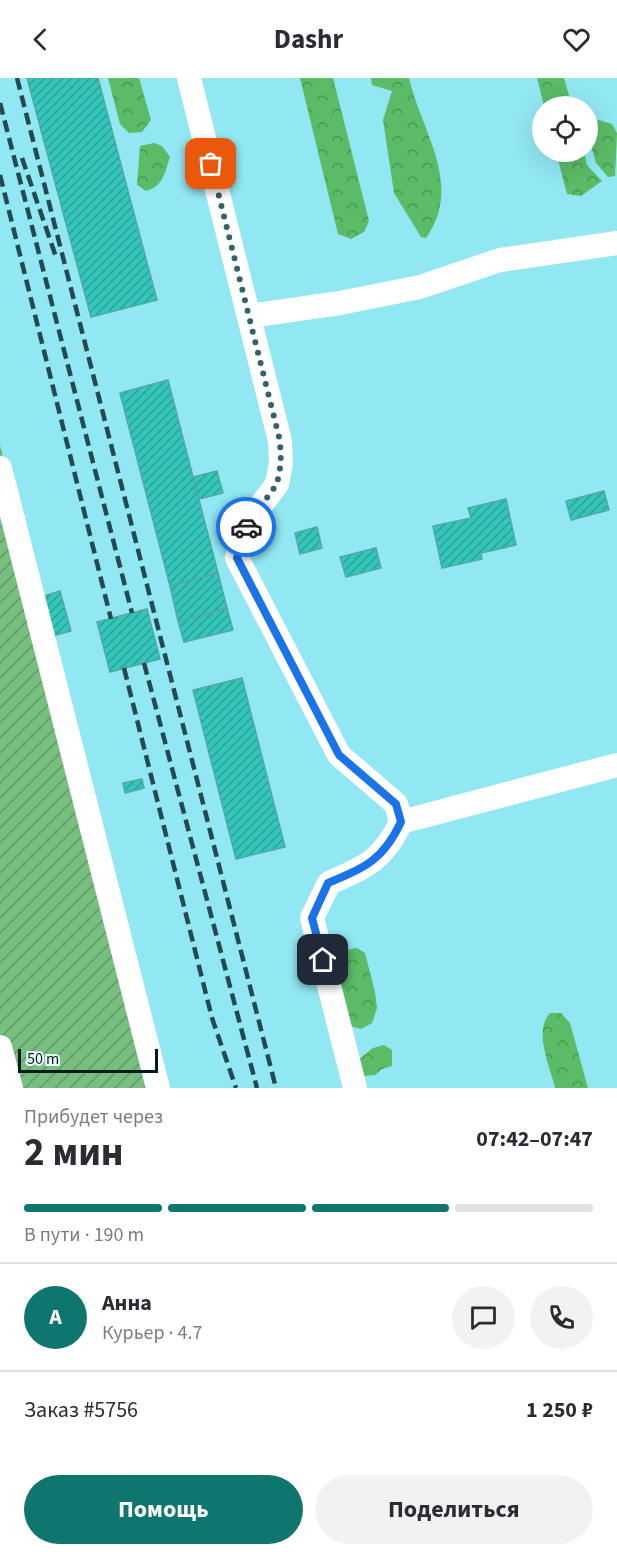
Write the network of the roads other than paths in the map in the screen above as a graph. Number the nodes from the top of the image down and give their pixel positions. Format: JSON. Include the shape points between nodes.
{"nodes":[{"id":1,"x":189,"y":78,"type":"edge"},
{"id":2,"x":617,"y":243,"type":"edge"},
{"id":3,"x":249,"y":316,"type":"junction"},
{"id":4,"x":0,"y":468,"type":"edge"},
{"id":5,"x":617,"y":765,"type":"edge"},
{"id":6,"x":401,"y":822,"type":"junction"},
{"id":7,"x":0,"y":1047,"type":"edge"},
{"id":8,"x":11,"y":1088,"type":"edge"},
{"id":9,"x":158,"y":1088,"type":"edge"},
{"id":10,"x":355,"y":1088,"type":"edge"}],
"edges":[{"from":1,"to":3,"type":"street"},
{"from":2,"to":3,"type":"street","via":[[500,260],[420,287]]},
{"from":3,"to":6,"type":"street","via":[[280,441],[281,463],[277,484],[246,525],[237,558],[339,755],[396,804]]},
{"from":4,"to":9,"type":"street"},
{"from":5,"to":6,"type":"street"},
{"from":6,"to":10,"type":"street","via":[[391,844],[366,867],[328,883],[312,918]]},
{"from":7,"to":8,"type":"street"}]}
